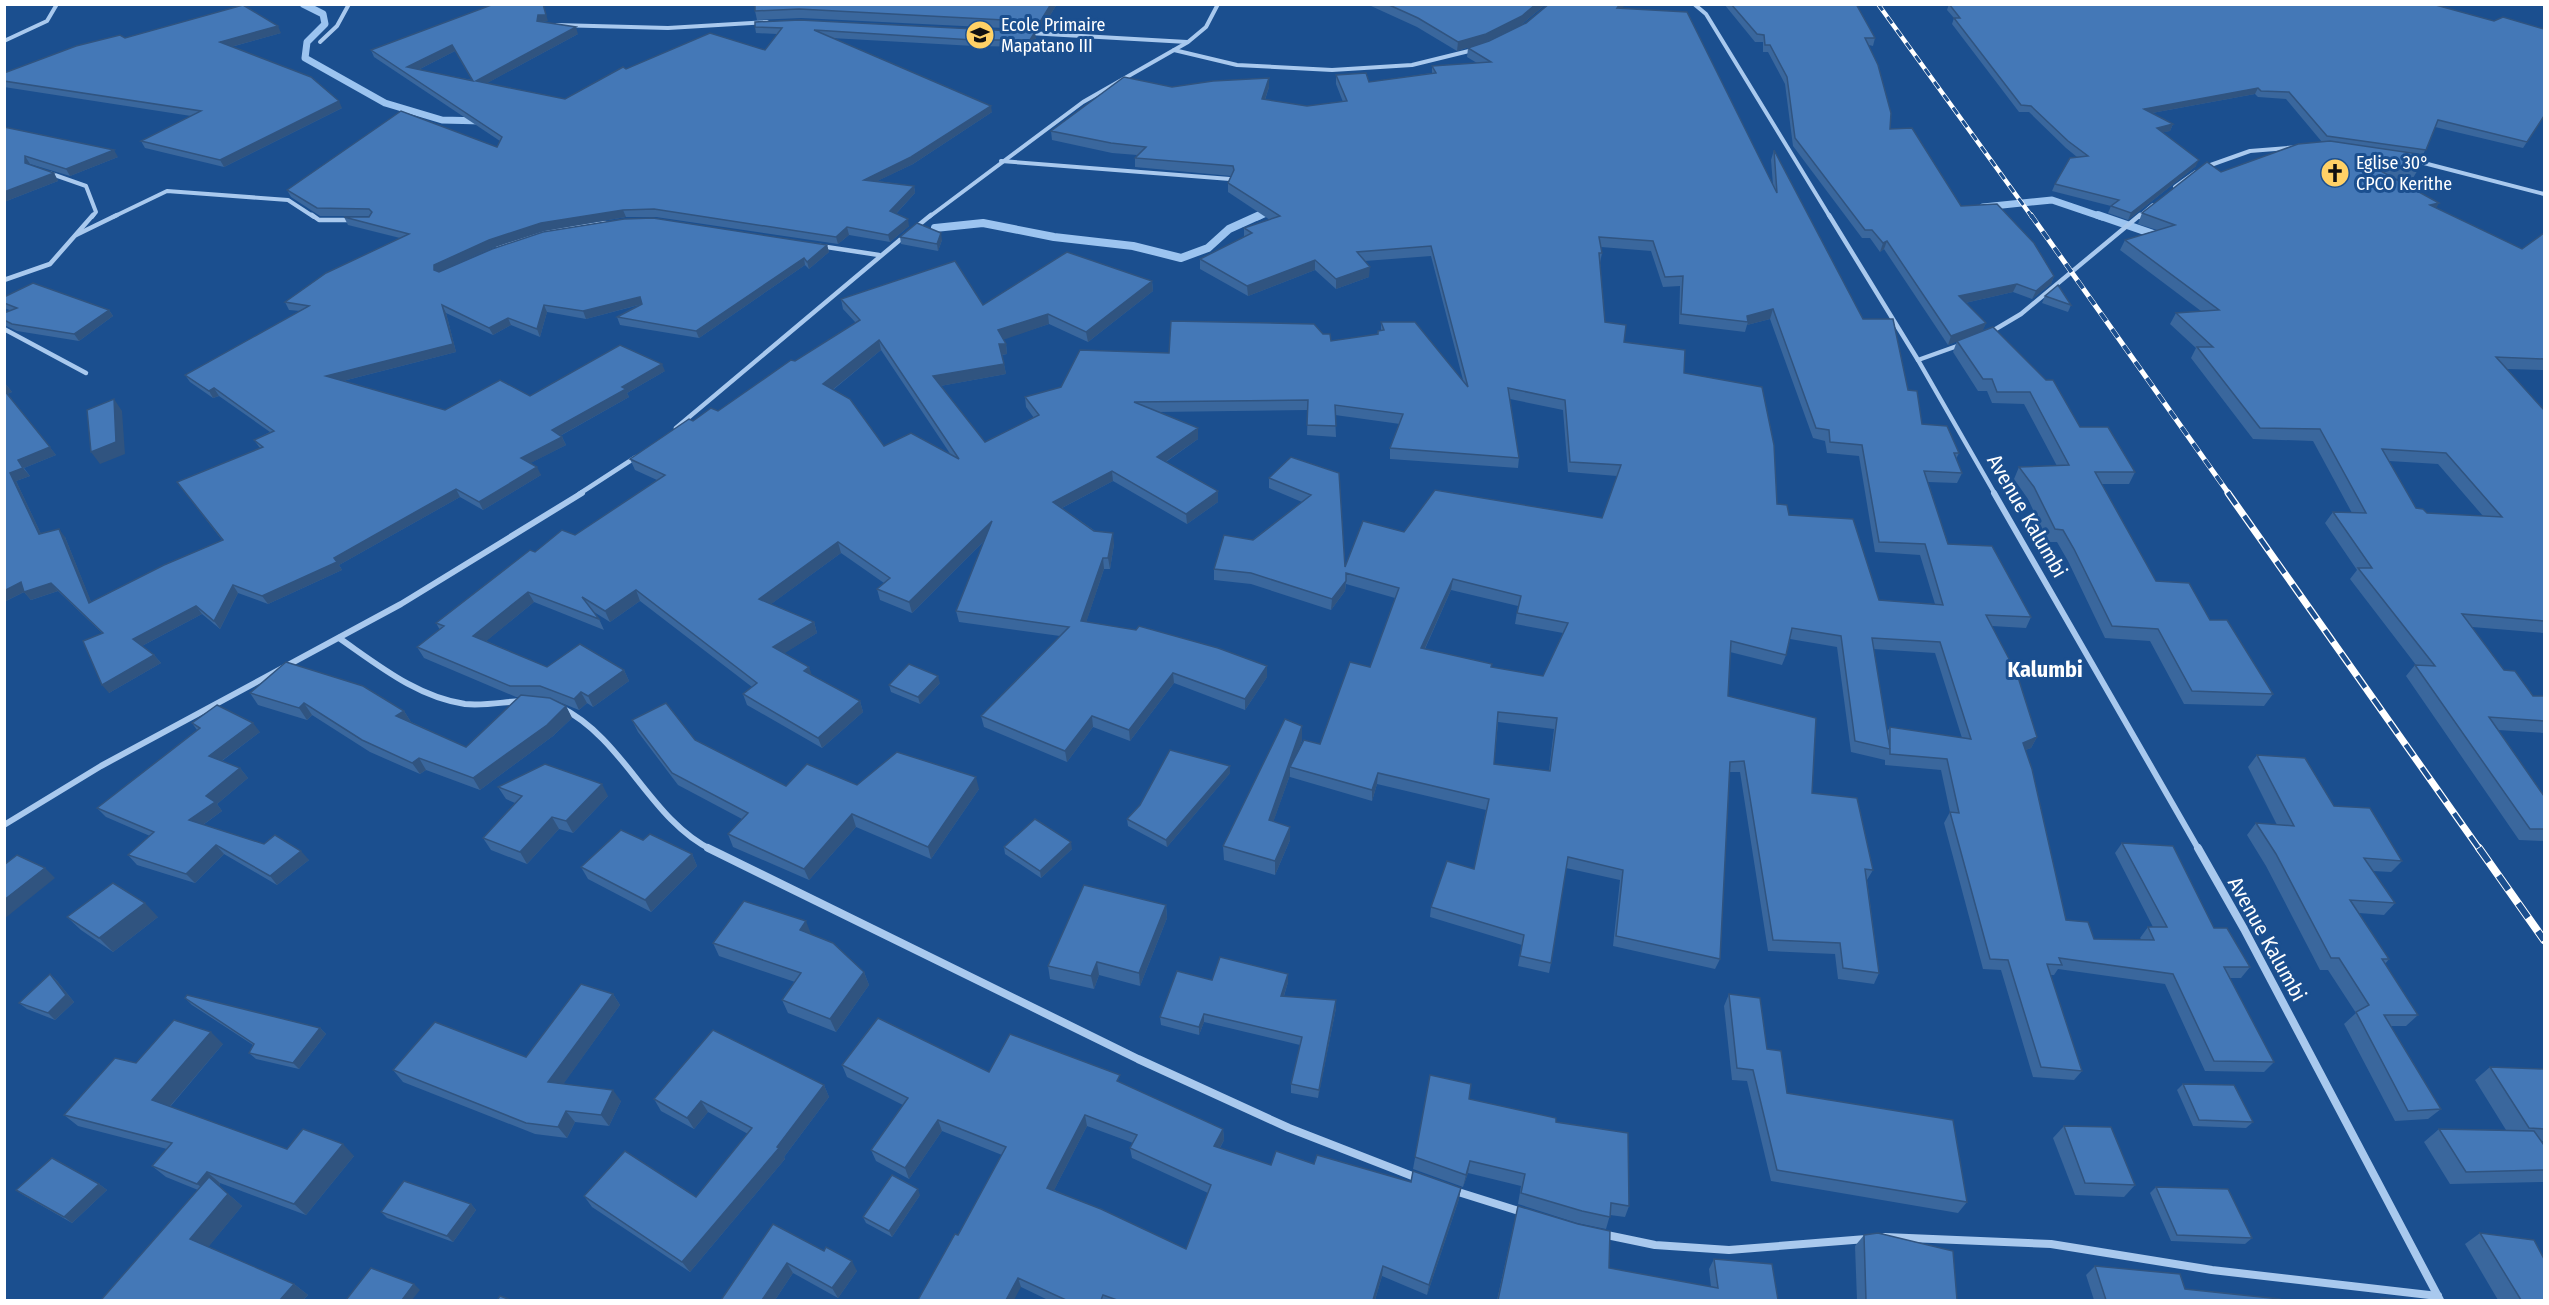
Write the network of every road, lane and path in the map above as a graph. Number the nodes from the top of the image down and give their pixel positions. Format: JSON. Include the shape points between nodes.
{"nodes":[{"id":1,"x":57,"y":4,"type":"edge"},
{"id":2,"x":349,"y":4,"type":"edge"},
{"id":3,"x":1218,"y":4,"type":"edge"},
{"id":4,"x":1694,"y":4,"type":"edge"},
{"id":5,"x":769,"y":22,"type":"edge"},
{"id":6,"x":555,"y":25,"type":"edge"},
{"id":7,"x":1024,"y":33,"type":"edge"},
{"id":8,"x":4,"y":40,"type":"edge"},
{"id":9,"x":320,"y":42,"type":"dead end"},
{"id":10,"x":1188,"y":42,"type":"junction"},
{"id":11,"x":1477,"y":49,"type":"edge"},
{"id":12,"x":1174,"y":50,"type":"junction"},
{"id":13,"x":2305,"y":147,"type":"edge"},
{"id":14,"x":2412,"y":160,"type":"edge"},
{"id":15,"x":1000,"y":161,"type":"junction"},
{"id":16,"x":43,"y":171,"type":"edge"},
{"id":17,"x":1230,"y":179,"type":"edge"},
{"id":18,"x":2173,"y":189,"type":"edge"},
{"id":19,"x":2544,"y":194,"type":"edge"},
{"id":20,"x":2158,"y":201,"type":"edge"},
{"id":21,"x":360,"y":220,"type":"edge"},
{"id":22,"x":610,"y":222,"type":"edge"},
{"id":23,"x":76,"y":235,"type":"junction"},
{"id":24,"x":814,"y":245,"type":"edge"},
{"id":25,"x":490,"y":250,"type":"edge"},
{"id":26,"x":879,"y":255,"type":"junction"},
{"id":27,"x":4,"y":280,"type":"edge"},
{"id":28,"x":4,"y":329,"type":"edge"},
{"id":29,"x":1982,"y":337,"type":"edge"},
{"id":30,"x":1971,"y":341,"type":"edge"},
{"id":31,"x":1918,"y":360,"type":"junction"},
{"id":32,"x":86,"y":373,"type":"dead end"},
{"id":33,"x":673,"y":430,"type":"edge"},
{"id":34,"x":644,"y":452,"type":"edge"},
{"id":35,"x":339,"y":638,"type":"junction"},
{"id":36,"x":533,"y":701,"type":"edge"},
{"id":37,"x":554,"y":704,"type":"edge"},
{"id":38,"x":4,"y":825,"type":"edge"},
{"id":39,"x":1433,"y":1184,"type":"edge"},
{"id":40,"x":1444,"y":1188,"type":"edge"},
{"id":41,"x":1532,"y":1215,"type":"edge"},
{"id":42,"x":1587,"y":1231,"type":"edge"},
{"id":43,"x":2439,"y":1298,"type":"edge"}],
"edges":[{"from":1,"to":8,"type":"street","via":[[47,21]]},
{"from":2,"to":9,"type":"street","via":[[337,26]]},
{"from":3,"to":10,"type":"street","via":[[1208,27]]},
{"from":4,"to":31,"type":"street","name":"Avenue Kalumbi","via":[[1706,15]]},
{"from":5,"to":6,"type":"street","via":[[668,28]]},
{"from":7,"to":10,"type":"street"},
{"from":10,"to":12,"type":"street"},
{"from":11,"to":12,"type":"street","via":[[1412,65],[1332,70],[1237,65]]},
{"from":12,"to":15,"type":"street","via":[[1106,87]]},
{"from":13,"to":18,"type":"street","via":[[2283,146],[2219,159]]},
{"from":14,"to":19,"type":"street"},
{"from":15,"to":17,"type":"street"},
{"from":15,"to":26,"type":"street"},
{"from":16,"to":23,"type":"street","via":[[86,186],[96,212]]},
{"from":20,"to":29,"type":"street","via":[[2021,314]]},
{"from":21,"to":23,"type":"street","via":[[319,220],[288,200],[167,191]]},
{"from":22,"to":25,"type":"street","via":[[533,234]]},
{"from":23,"to":27,"type":"street","via":[[50,264]]},
{"from":24,"to":26,"type":"street"},
{"from":26,"to":33,"type":"street"},
{"from":28,"to":32,"type":"street"},
{"from":30,"to":31,"type":"street"},
{"from":31,"to":43,"type":"street","name":"Avenue Kalumbi","via":[[2244,929]]},
{"from":34,"to":35,"type":"street","via":[[514,537]]},
{"from":35,"to":36,"type":"street","via":[[404,683],[450,702]]},
{"from":35,"to":38,"type":"street","via":[[49,795]]},
{"from":37,"to":39,"type":"street","via":[[572,711],[591,728],[669,815],[702,845],[1149,1064],[1289,1128]]},
{"from":40,"to":41,"type":"street"},
{"from":42,"to":43,"type":"street","via":[[1655,1245],[1729,1250],[1907,1236],[2051,1244],[2212,1270]]}]}
